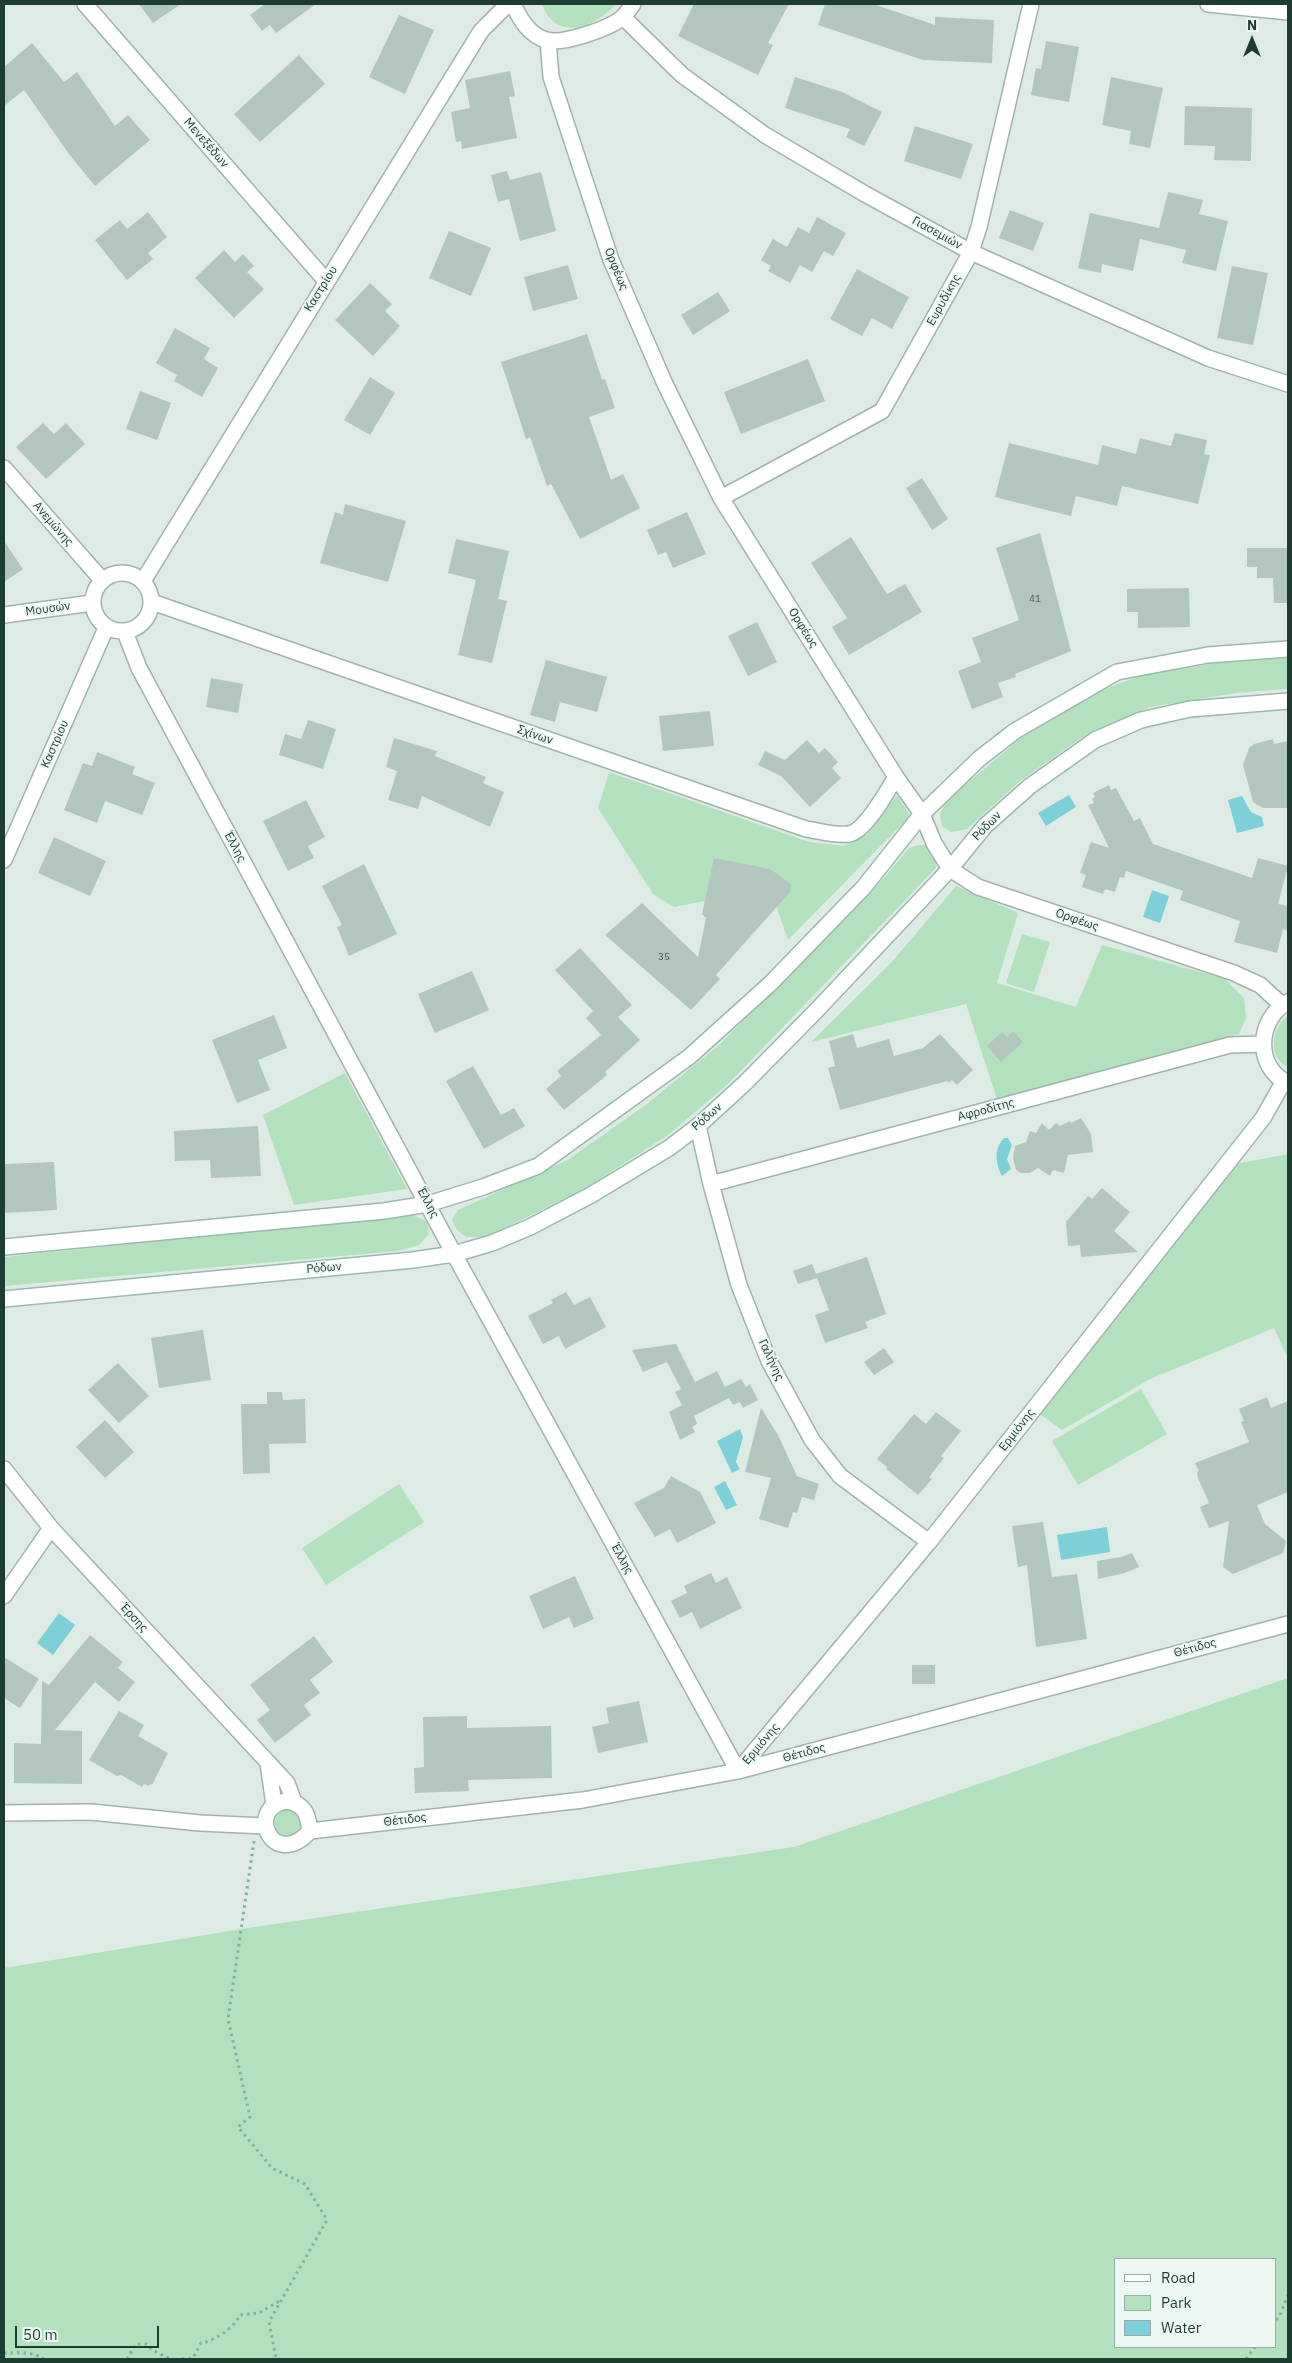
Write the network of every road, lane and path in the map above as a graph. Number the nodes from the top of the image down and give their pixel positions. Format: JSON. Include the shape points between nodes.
{"nodes":[{"id":1,"x":86,"y":4,"type":"edge"},
{"id":2,"x":508,"y":4,"type":"edge"},
{"id":3,"x":513,"y":4,"type":"edge"},
{"id":4,"x":633,"y":4,"type":"edge"},
{"id":5,"x":1031,"y":4,"type":"edge"},
{"id":6,"x":1208,"y":4,"type":"edge"},
{"id":7,"x":1288,"y":12,"type":"edge"},
{"id":8,"x":623,"y":17,"type":"junction"},
{"id":9,"x":548,"y":41,"type":"junction"},
{"id":10,"x":971,"y":252,"type":"junction"},
{"id":11,"x":326,"y":282,"type":"junction"},
{"id":12,"x":1288,"y":384,"type":"edge"},
{"id":13,"x":4,"y":468,"type":"edge"},
{"id":14,"x":721,"y":498,"type":"junction"},
{"id":15,"x":102,"y":580,"type":"junction"},
{"id":16,"x":143,"y":581,"type":"junction"},
{"id":17,"x":152,"y":602,"type":"junction"},
{"id":18,"x":92,"y":603,"type":"junction"},
{"id":19,"x":4,"y":615,"type":"edge"},
{"id":20,"x":106,"y":628,"type":"junction"},
{"id":21,"x":125,"y":632,"type":"junction"},
{"id":22,"x":1288,"y":649,"type":"edge"},
{"id":23,"x":1288,"y":701,"type":"edge"},
{"id":24,"x":896,"y":777,"type":"junction"},
{"id":25,"x":922,"y":814,"type":"junction"},
{"id":26,"x":4,"y":860,"type":"edge"},
{"id":27,"x":950,"y":869,"type":"junction"},
{"id":28,"x":1285,"y":1004,"type":"edge"},
{"id":29,"x":1263,"y":1044,"type":"junction"},
{"id":30,"x":1286,"y":1082,"type":"edge"},
{"id":31,"x":698,"y":1126,"type":"junction"},
{"id":32,"x":711,"y":1184,"type":"junction"},
{"id":33,"x":428,"y":1204,"type":"junction"},
{"id":34,"x":4,"y":1247,"type":"edge"},
{"id":35,"x":454,"y":1254,"type":"junction"},
{"id":36,"x":4,"y":1299,"type":"edge"},
{"id":37,"x":4,"y":1469,"type":"edge"},
{"id":38,"x":51,"y":1528,"type":"junction"},
{"id":39,"x":929,"y":1542,"type":"junction"},
{"id":40,"x":4,"y":1596,"type":"edge"},
{"id":41,"x":1288,"y":1624,"type":"edge"},
{"id":42,"x":268,"y":1763,"type":"junction"},
{"id":43,"x":738,"y":1771,"type":"junction"},
{"id":44,"x":294,"y":1802,"type":"junction"},
{"id":45,"x":274,"y":1805,"type":"junction"},
{"id":46,"x":4,"y":1813,"type":"edge"},
{"id":47,"x":261,"y":1826,"type":"junction"},
{"id":48,"x":310,"y":1831,"type":"junction"},
{"id":49,"x":1288,"y":2295,"type":"edge"},
{"id":50,"x":281,"y":2300,"type":"junction"},
{"id":51,"x":1277,"y":2319,"type":"edge"},
{"id":52,"x":1254,"y":2348,"type":"edge"},
{"id":53,"x":4,"y":2353,"type":"edge"},
{"id":54,"x":44,"y":2359,"type":"edge"},
{"id":55,"x":127,"y":2359,"type":"edge"},
{"id":56,"x":170,"y":2359,"type":"edge"},
{"id":57,"x":182,"y":2359,"type":"edge"},
{"id":58,"x":276,"y":2359,"type":"edge"},
{"id":59,"x":1246,"y":2359,"type":"edge"}],
"edges":[{"from":1,"to":11,"type":"street","name":"Μενεξέδων"},
{"from":2,"to":11,"type":"street","name":"Καστρίου","via":[[481,31]]},
{"from":3,"to":9,"type":"street","via":[[527,28]]},
{"from":4,"to":8,"type":"street"},
{"from":5,"to":10,"type":"street","name":"Ευρυδίκης"},
{"from":6,"to":7,"type":"street"},
{"from":8,"to":9,"type":"street","via":[[602,29]]},
{"from":8,"to":10,"type":"street","name":"Γιασεμιών","via":[[682,74],[764,135]]},
{"from":9,"to":14,"type":"street","name":"Ορφέως","via":[[551,77],[611,260],[665,384]]},
{"from":10,"to":12,"type":"street","name":"Γιασεμιών","via":[[1208,358]]},
{"from":10,"to":14,"type":"street","name":"Ευρυδίκης","via":[[882,411]]},
{"from":11,"to":16,"type":"street","name":"Καστρίου"},
{"from":13,"to":15,"type":"street","name":"Ανεμώνης"},
{"from":14,"to":24,"type":"street","name":"Ορφέως"},
{"from":15,"to":16,"type":"street","via":[[115,574],[129,574]]},
{"from":15,"to":18,"type":"street"},
{"from":16,"to":17,"type":"street"},
{"from":17,"to":21,"type":"street","via":[[149,616],[140,627]]},
{"from":17,"to":24,"type":"street","name":"Σχίνων","via":[[806,829],[852,834],[864,825]]},
{"from":18,"to":19,"type":"street","name":"Μουσών"},
{"from":18,"to":20,"type":"street","via":[[95,616]]},
{"from":20,"to":21,"type":"street"},
{"from":20,"to":26,"type":"street","name":"Καστρίου"},
{"from":21,"to":33,"type":"street","name":"Έλλης","via":[[138,668]]},
{"from":22,"to":25,"type":"street","via":[[1208,655],[1117,672],[1015,731],[980,758]]},
{"from":23,"to":27,"type":"street","name":"Ρόδων","via":[[1190,709],[1141,720],[1095,740],[1030,786],[998,814]]},
{"from":24,"to":25,"type":"street","name":"Ορφέως"},
{"from":25,"to":27,"type":"street","name":"Ορφέως"},
{"from":25,"to":33,"type":"street","via":[[864,886],[770,984],[689,1057],[538,1166]]},
{"from":27,"to":28,"type":"street","name":"Ορφέως","via":[[978,886],[1234,973],[1260,985]]},
{"from":27,"to":31,"type":"street","name":"Ρόδων","via":[[745,1083]]},
{"from":28,"to":29,"type":"street","via":[[1267,1022]]},
{"from":29,"to":30,"type":"street","via":[[1269,1065]]},
{"from":29,"to":32,"type":"street","name":"Αφροδίτης","via":[[1230,1045]]},
{"from":30,"to":39,"type":"street","name":"Ερμιόνης","via":[[1263,1118]]},
{"from":31,"to":32,"type":"street","name":"Γαλήνης"},
{"from":31,"to":35,"type":"street","name":"Ρόδων","via":[[669,1148],[592,1195],[530,1227]]},
{"from":32,"to":39,"type":"street","name":"Γαλήνης","via":[[739,1285],[766,1353],[812,1440],[840,1476]]},
{"from":33,"to":34,"type":"street","via":[[384,1211]]},
{"from":33,"to":35,"type":"street","name":"Έλλης"},
{"from":35,"to":36,"type":"street","name":"Ρόδων"},
{"from":35,"to":43,"type":"street","name":"Έλλης"},
{"from":37,"to":38,"type":"street","name":"Έρσης"},
{"from":38,"to":40,"type":"street"},
{"from":38,"to":42,"type":"street","name":"Έρσης"},
{"from":39,"to":43,"type":"street","name":"Ερμιόνης"},
{"from":41,"to":43,"type":"street","name":"Θέτιδος"},
{"from":42,"to":44,"type":"street","name":"Έρσης","via":[[287,1783]]},
{"from":42,"to":45,"type":"street"},
{"from":43,"to":48,"type":"street","name":"Θέτιδος","via":[[583,1800]]},
{"from":44,"to":45,"type":"street"},
{"from":44,"to":48,"type":"street","via":[[308,1816]]},
{"from":45,"to":47,"type":"street"},
{"from":46,"to":47,"type":"street","via":[[91,1812]]},
{"from":47,"to":48,"type":"street","via":[[274,1841],[287,1845],[300,1841]]},
{"from":47,"to":50,"type":"path","via":[[228,2019],[250,2116],[238,2127],[272,2168],[305,2184],[326,2220]]},
{"from":49,"to":51,"type":"path"},
{"from":50,"to":57,"type":"path","via":[[259,2313],[240,2315],[235,2325],[212,2341],[201,2343],[193,2358]]},
{"from":50,"to":58,"type":"path","via":[[269,2322]]},
{"from":52,"to":59,"type":"path"},
{"from":53,"to":54,"type":"path","via":[[29,2352]]},
{"from":55,"to":56,"type":"path","via":[[136,2344],[146,2344]]}]}
